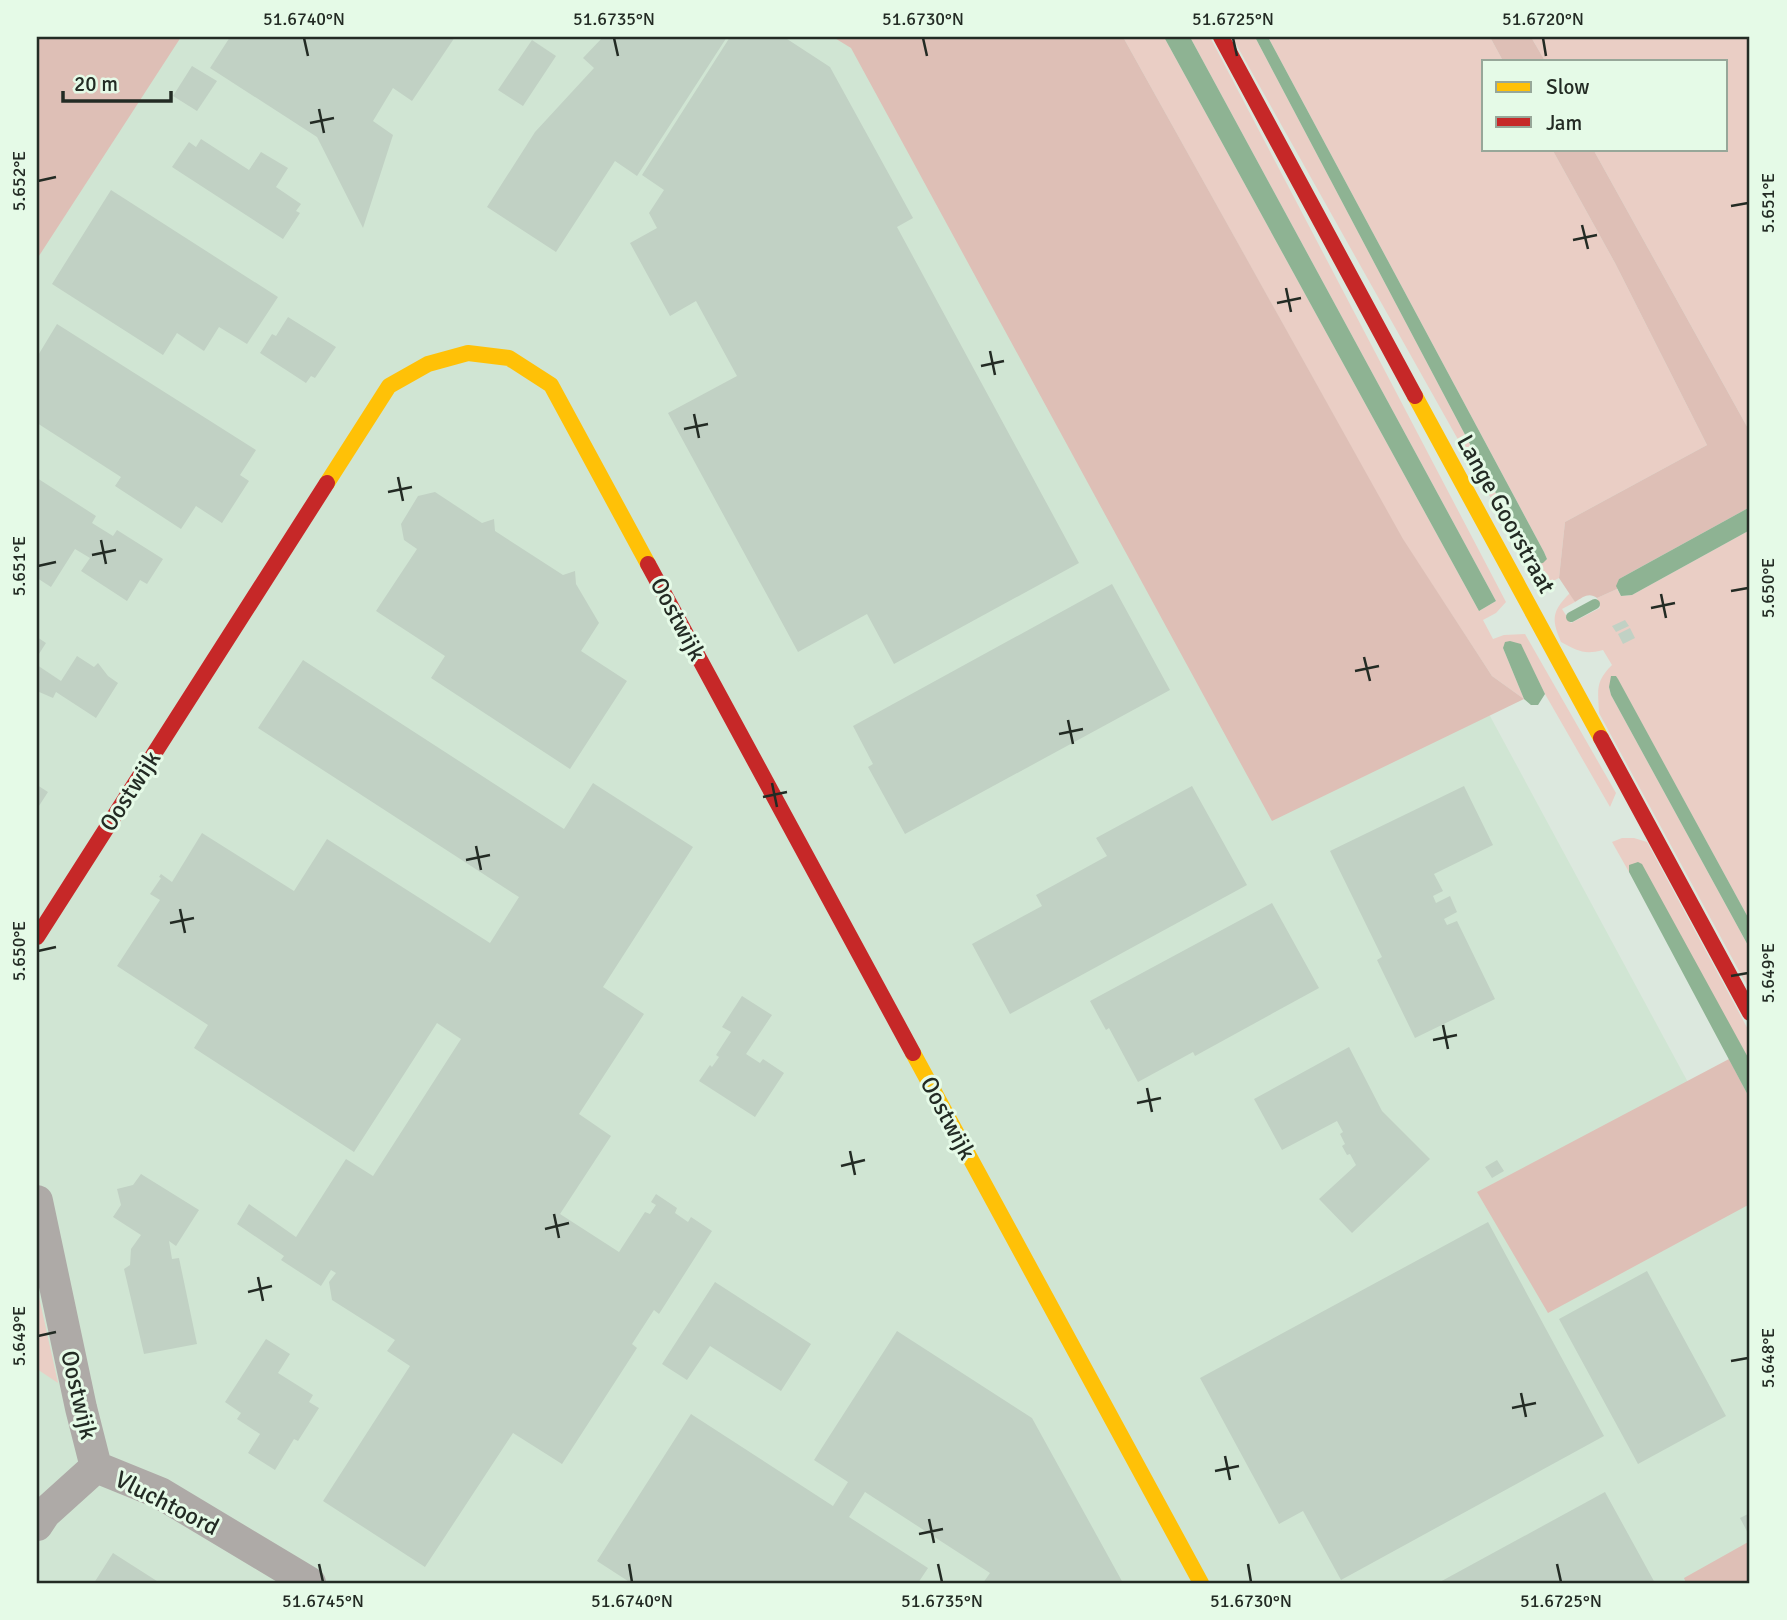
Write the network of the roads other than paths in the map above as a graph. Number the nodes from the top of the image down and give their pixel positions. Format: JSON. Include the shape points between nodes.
{"nodes":[{"id":1,"x":1221,"y":37,"type":"edge"},
{"id":2,"x":37,"y":937,"type":"edge"},
{"id":3,"x":1750,"y":1013,"type":"edge"},
{"id":4,"x":37,"y":1201,"type":"edge"},
{"id":5,"x":96,"y":1467,"type":"junction"},
{"id":6,"x":37,"y":1525,"type":"edge"},
{"id":7,"x":310,"y":1583,"type":"edge"},
{"id":8,"x":1201,"y":1583,"type":"edge"}],
"edges":[{"from":1,"to":3,"type":"street","name":"Lange Goorstraat"},
{"from":2,"to":8,"type":"street","name":"Oostwijk","via":[[389,386],[428,364],[468,353],[509,358],[551,385]]},
{"from":4,"to":5,"type":"street","name":"Oostwijk"},
{"from":5,"to":6,"type":"street","name":"Vluchtoord"},
{"from":5,"to":7,"type":"street","name":"Vluchtoord","via":[[159,1493]]}]}
